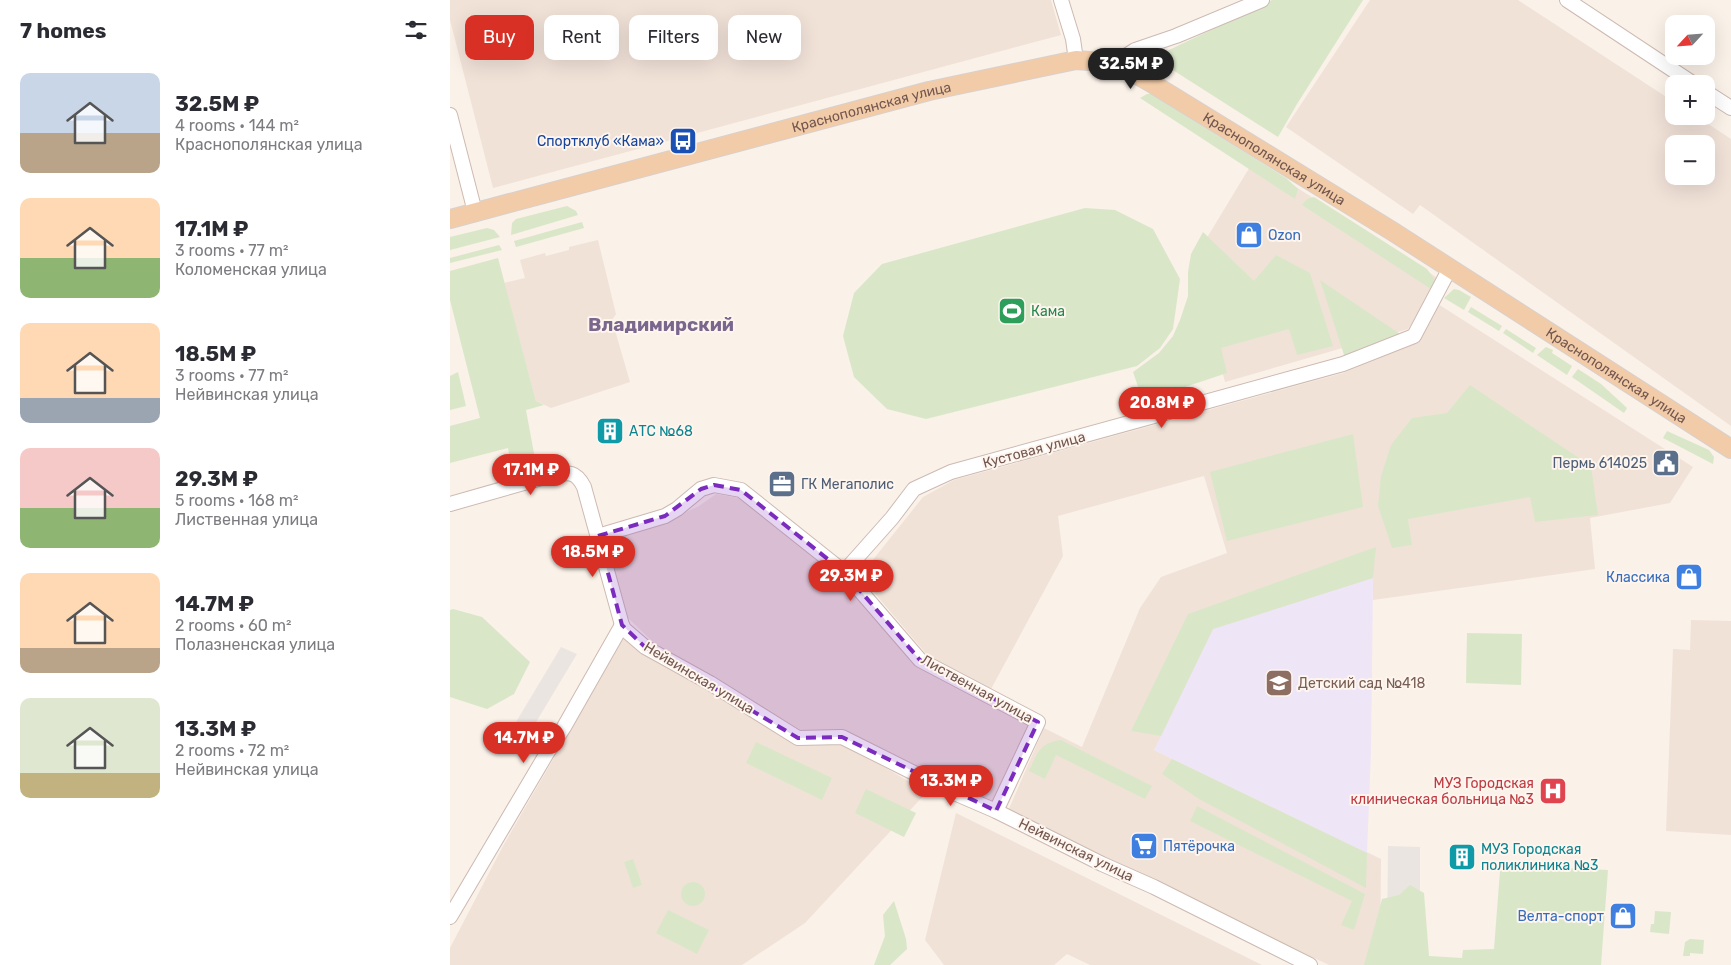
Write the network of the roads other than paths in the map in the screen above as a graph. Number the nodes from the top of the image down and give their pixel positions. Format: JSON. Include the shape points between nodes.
{"nodes":[{"id":1,"x":1061,"y":0,"type":"edge"},
{"id":2,"x":1262,"y":0,"type":"edge"},
{"id":3,"x":1567,"y":0,"type":"edge"},
{"id":4,"x":1076,"y":60,"type":"junction"},
{"id":5,"x":1115,"y":63,"type":"junction"},
{"id":6,"x":1680,"y":75,"type":"edge"},
{"id":7,"x":1715,"y":98,"type":"edge"},
{"id":8,"x":1731,"y":108,"type":"edge"},
{"id":9,"x":450,"y":115,"type":"edge"},
{"id":10,"x":475,"y":212,"type":"junction"},
{"id":11,"x":450,"y":219,"type":"edge"},
{"id":12,"x":1450,"y":268,"type":"junction"},
{"id":13,"x":1731,"y":449,"type":"edge"},
{"id":14,"x":450,"y":504,"type":"edge"},
{"id":15,"x":596,"y":530,"type":"junction"},
{"id":16,"x":844,"y":572,"type":"junction"},
{"id":17,"x":622,"y":625,"type":"junction"},
{"id":18,"x":996,"y":811,"type":"junction"},
{"id":19,"x":450,"y":917,"type":"edge"},
{"id":20,"x":1310,"y":965,"type":"edge"}],
"edges":[{"from":1,"to":4,"type":"street","via":[[1074,39]]},
{"from":2,"to":5,"type":"street","via":[[1135,50]]},
{"from":3,"to":6,"type":"street"},
{"from":4,"to":5,"type":"main road","name":"Краснополянская улица"},
{"from":4,"to":10,"type":"main road","name":"Краснополянская улица","via":[[930,91]]},
{"from":5,"to":12,"type":"main road","name":"Краснополянская улица"},
{"from":7,"to":8,"type":"street"},
{"from":9,"to":10,"type":"street"},
{"from":10,"to":11,"type":"main road","name":"Краснополянская улица"},
{"from":12,"to":13,"type":"main road","name":"Краснополянская улица"},
{"from":12,"to":16,"type":"street","name":"Кустовая улица","via":[[1414,336],[1343,364],[951,472],[914,489]]},
{"from":14,"to":15,"type":"street","via":[[558,474],[573,474],[584,487]]},
{"from":15,"to":16,"type":"street","name":"Лиственная улица","via":[[666,516],[701,489],[714,485],[741,490]]},
{"from":15,"to":17,"type":"street"},
{"from":16,"to":18,"type":"street","name":"Лиственная улица","via":[[920,660],[1038,722]]},
{"from":17,"to":18,"type":"street","name":"Нейвинская улица","via":[[645,647],[798,738],[842,737]]},
{"from":17,"to":19,"type":"street"},
{"from":18,"to":20,"type":"street","name":"Нейвинская улица"}]}
